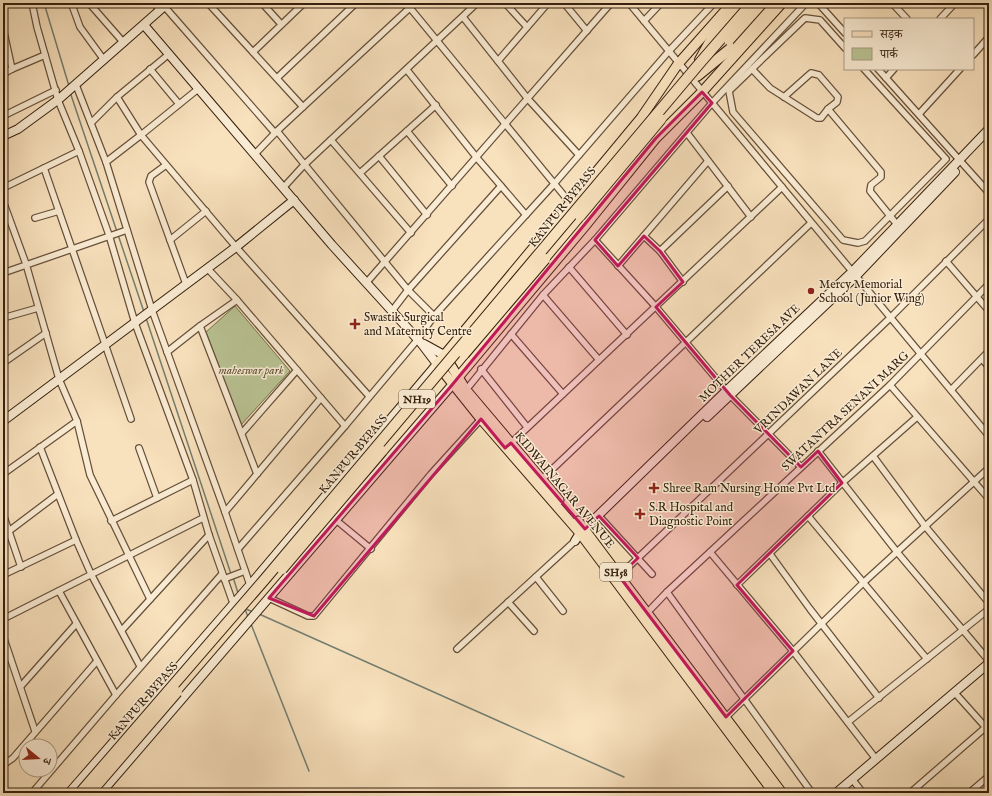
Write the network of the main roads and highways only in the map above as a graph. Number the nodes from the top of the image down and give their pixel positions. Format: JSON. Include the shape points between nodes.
{"nodes":[{"id":1,"x":732,"y":3,"type":"edge"},
{"id":2,"x":740,"y":3,"type":"edge"},
{"id":3,"x":752,"y":3,"type":"edge"},
{"id":4,"x":762,"y":3,"type":"edge"},
{"id":5,"x":772,"y":3,"type":"edge"},
{"id":6,"x":782,"y":3,"type":"edge"},
{"id":7,"x":699,"y":64,"type":"junction"},
{"id":8,"x":698,"y":76,"type":"junction"},
{"id":9,"x":444,"y":355,"type":"junction"},
{"id":10,"x":455,"y":381,"type":"junction"},
{"id":11,"x":508,"y":445,"type":"junction"},
{"id":12,"x":582,"y":534,"type":"junction"},
{"id":13,"x":645,"y":615,"type":"junction"},
{"id":14,"x":723,"y":720,"type":"junction"},
{"id":15,"x":80,"y":793,"type":"edge"},
{"id":16,"x":90,"y":793,"type":"edge"},
{"id":17,"x":774,"y":793,"type":"edge"},
{"id":18,"x":782,"y":793,"type":"edge"}],
"edges":[{"from":1,"to":9,"type":"main road","via":[[678,64],[641,118]]},
{"from":2,"to":7,"type":"highway","bridge":true,"via":[[715,33]]},
{"from":3,"to":7,"type":"highway","name":"KANPUR BYPASS","number":"NH19","bridge":true},
{"from":4,"to":8,"type":"highway","name":"KANPUR BYPASS","number":"NH19","bridge":true},
{"from":5,"to":8,"type":"highway","via":[[730,49]]},
{"from":6,"to":10,"type":"main road","via":[[702,92],[656,138]]},
{"from":7,"to":15,"type":"highway","name":"KANPUR BYPASS","number":"NH19","bridge":true,"via":[[265,579]]},
{"from":8,"to":16,"type":"highway","name":"KANPUR BYPASS","number":"NH19","bridge":true,"via":[[509,302]]},
{"from":9,"to":10,"type":"main road","name":"KIDWAINAGAR AVENUE","number":"SH58"},
{"from":9,"to":10,"type":"main road","name":"KIDWAINAGAR AVENUE","number":"SH58","via":[[437,364]]},
{"from":10,"to":11,"type":"main road","name":"KIDWAINAGAR AVENUE","number":"SH58","via":[[466,390]]},
{"from":10,"to":11,"type":"main road","name":"KIDWAINAGAR AVENUE","number":"SH58","via":[[481,419]]},
{"from":11,"to":12,"type":"main road","name":"KIDWAINAGAR AVENUE","number":"SH58"},
{"from":11,"to":12,"type":"main road","name":"KIDWAINAGAR AVENUE","number":"SH58","via":[[542,479]]},
{"from":12,"to":13,"type":"main road","name":"KIDWAINAGAR AVENUE","number":"SH58"},
{"from":12,"to":13,"type":"main road","name":"KIDWAINAGAR AVENUE","number":"SH58","via":[[619,576]]},
{"from":13,"to":14,"type":"main road","name":"KIDWAINAGAR AVENUE","number":"SH58"},
{"from":14,"to":17,"type":"main road","name":"KIDWAINAGAR AVENUE","number":"SH58"},
{"from":14,"to":18,"type":"main road","name":"KIDWAINAGAR AVENUE","number":"SH58"}]}
